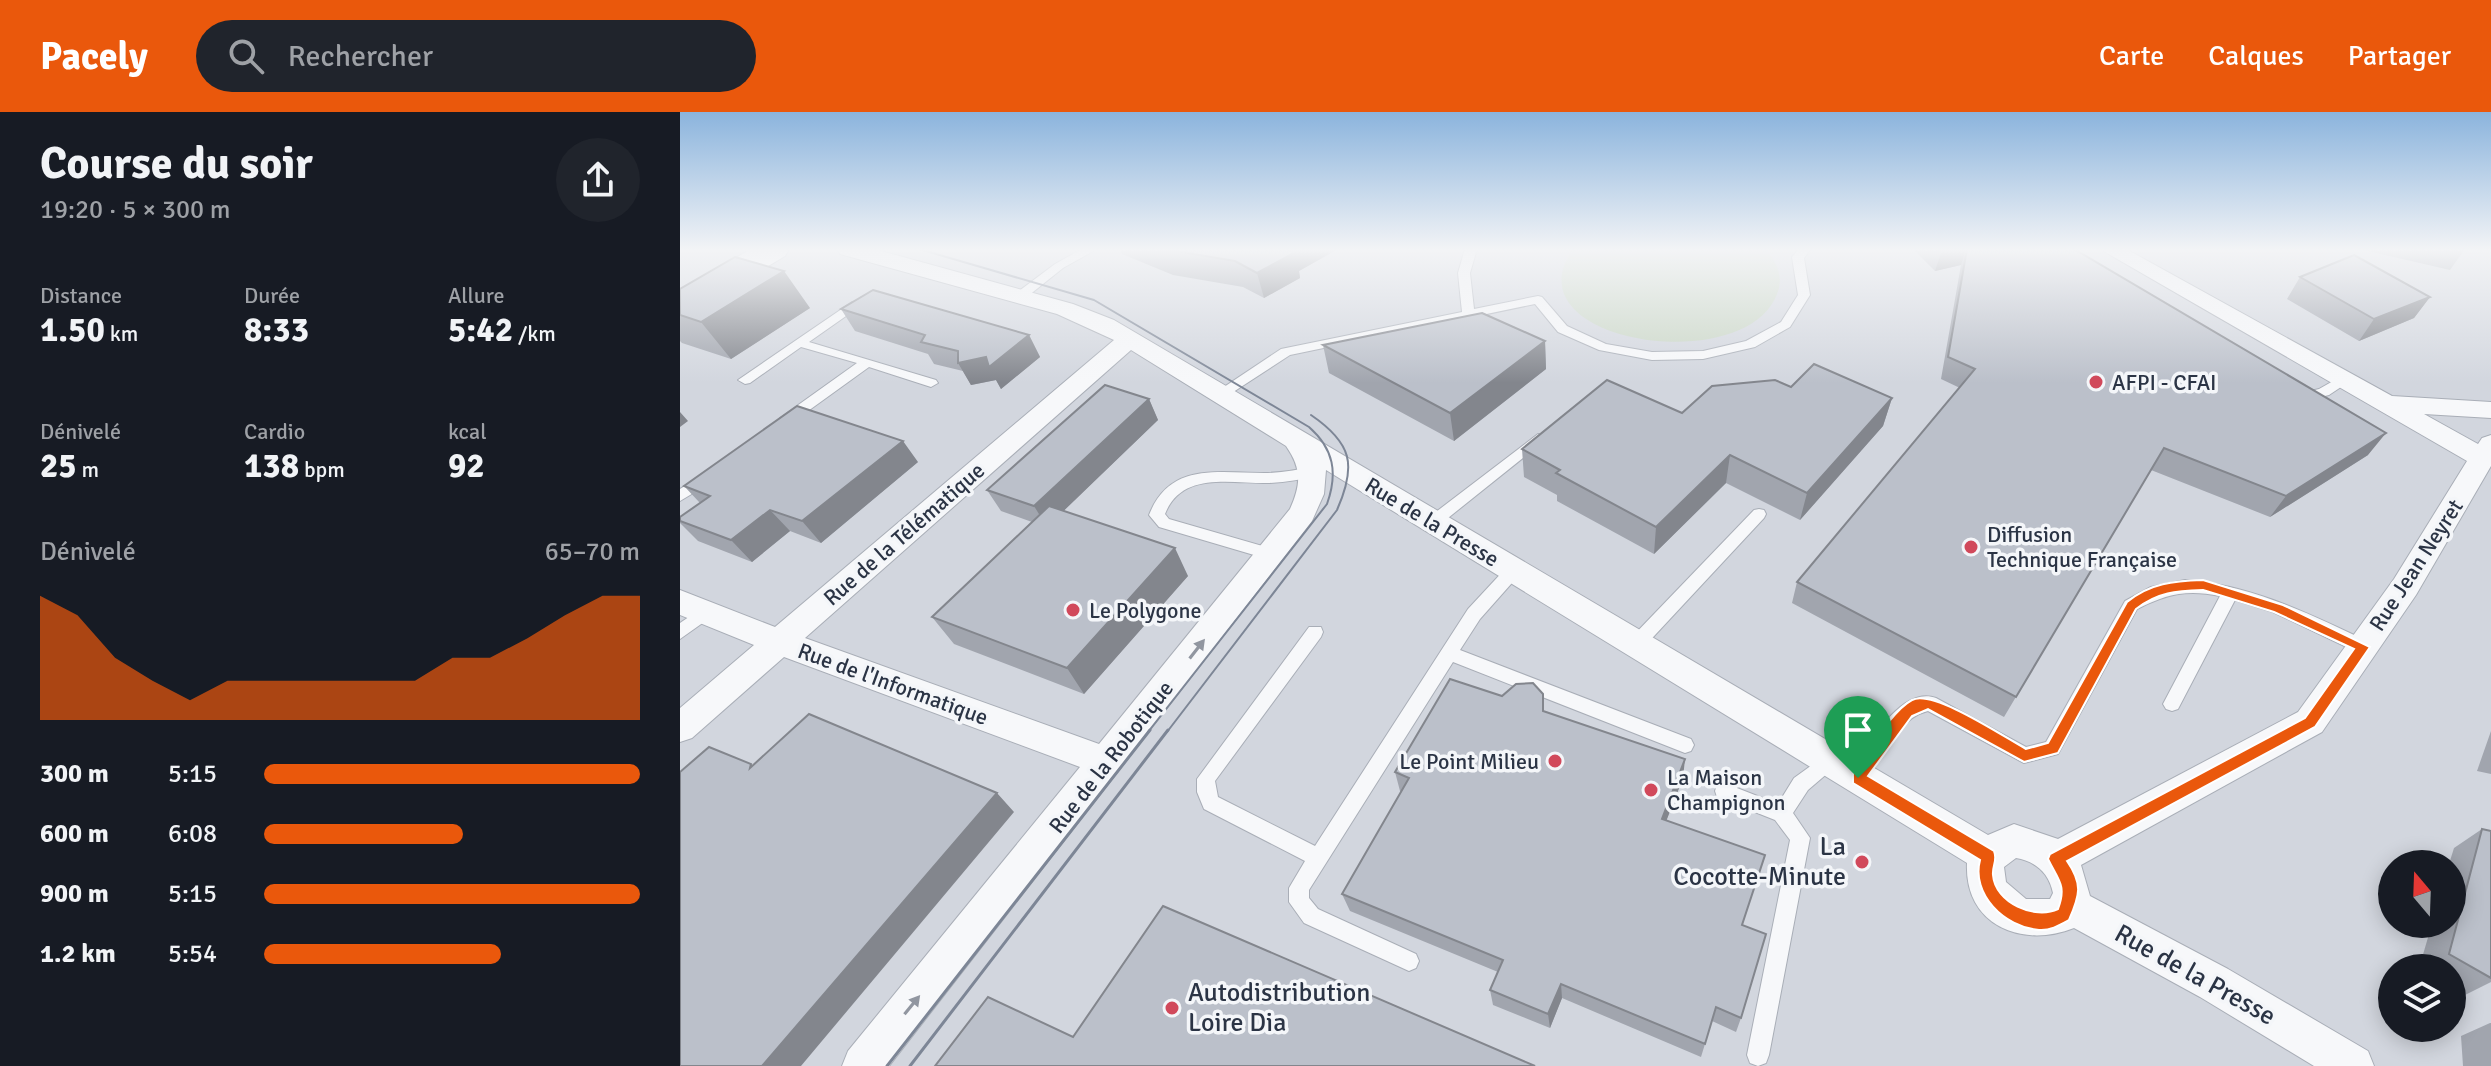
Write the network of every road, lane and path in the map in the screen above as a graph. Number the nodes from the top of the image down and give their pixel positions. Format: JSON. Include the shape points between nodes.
{"nodes":[{"id":1,"x":699,"y":294,"type":"edge"},
{"id":2,"x":1007,"y":294,"type":"edge"},
{"id":3,"x":1023,"y":294,"type":"edge"},
{"id":4,"x":1465,"y":294,"type":"edge"},
{"id":5,"x":1804,"y":294,"type":"edge"},
{"id":6,"x":2189,"y":294,"type":"edge"},
{"id":7,"x":1019,"y":297,"type":"junction"},
{"id":8,"x":680,"y":305,"type":"edge"},
{"id":9,"x":852,"y":306,"type":"edge"},
{"id":10,"x":1469,"y":314,"type":"junction"},
{"id":11,"x":1128,"y":340,"type":"junction"},
{"id":12,"x":800,"y":343,"type":"junction"},
{"id":13,"x":867,"y":362,"type":"junction"},
{"id":14,"x":745,"y":380,"type":"dead end"},
{"id":15,"x":2342,"y":380,"type":"junction"},
{"id":16,"x":931,"y":383,"type":"dead end"},
{"id":17,"x":1219,"y":395,"type":"junction"},
{"id":18,"x":2292,"y":397,"type":"edge"},
{"id":19,"x":2383,"y":403,"type":"junction"},
{"id":20,"x":2491,"y":410,"type":"edge"},
{"id":21,"x":1548,"y":431,"type":"edge"},
{"id":22,"x":767,"y":434,"type":"edge"},
{"id":23,"x":1292,"y":435,"type":"junction"},
{"id":24,"x":2487,"y":452,"type":"edge"},
{"id":25,"x":717,"y":470,"type":"edge"},
{"id":26,"x":1315,"y":471,"type":"junction"},
{"id":27,"x":680,"y":496,"type":"edge"},
{"id":28,"x":1759,"y":514,"type":"dead end"},
{"id":29,"x":1433,"y":522,"type":"junction"},
{"id":30,"x":1271,"y":554,"type":"junction"},
{"id":31,"x":1513,"y":571,"type":"junction"},
{"id":32,"x":2230,"y":593,"type":"junction"},
{"id":33,"x":688,"y":615,"type":"edge"},
{"id":34,"x":1315,"y":632,"type":"dead end"},
{"id":35,"x":779,"y":642,"type":"junction"},
{"id":36,"x":1636,"y":644,"type":"junction"},
{"id":37,"x":2363,"y":647,"type":"junction"},
{"id":38,"x":1449,"y":653,"type":"junction"},
{"id":39,"x":2172,"y":704,"type":"dead end"},
{"id":40,"x":680,"y":728,"type":"edge"},
{"id":41,"x":1685,"y":745,"type":"dead end"},
{"id":42,"x":1830,"y":760,"type":"junction"},
{"id":43,"x":1108,"y":762,"type":"junction"},
{"id":44,"x":1858,"y":778,"type":"junction"},
{"id":45,"x":1724,"y":791,"type":"dead end"},
{"id":46,"x":1782,"y":814,"type":"junction"},
{"id":47,"x":1989,"y":856,"type":"junction"},
{"id":48,"x":1318,"y":857,"type":"junction"},
{"id":49,"x":2056,"y":859,"type":"junction"},
{"id":50,"x":2069,"y":905,"type":"junction"},
{"id":51,"x":1409,"y":961,"type":"dead end"},
{"id":52,"x":1758,"y":1055,"type":"dead end"},
{"id":53,"x":2336,"y":1056,"type":"edge"},
{"id":54,"x":863,"y":1066,"type":"edge"}],
"edges":[{"from":1,"to":8,"type":"street"},
{"from":2,"to":7,"type":"street","name":"Rue de la Presse"},
{"from":3,"to":7,"type":"lane"},
{"from":4,"to":10,"type":"lane"},
{"from":5,"to":10,"type":"lane","via":[[1794,315],[1777,331],[1730,351],[1674,357],[1622,352],[1577,336],[1546,314],[1538,300]]},
{"from":6,"to":15,"type":"street"},
{"from":7,"to":11,"type":"street","name":"Rue de la Presse","via":[[1086,316]]},
{"from":9,"to":12,"type":"lane"},
{"from":10,"to":17,"type":"lane","via":[[1286,352]]},
{"from":11,"to":17,"type":"street","name":"Rue de la Presse"},
{"from":11,"to":35,"type":"street","name":"Rue de la Télématique"},
{"from":12,"to":13,"type":"lane"},
{"from":12,"to":14,"type":"lane"},
{"from":13,"to":16,"type":"lane"},
{"from":13,"to":22,"type":"lane"},
{"from":15,"to":18,"type":"lane","via":[[2324,392]]},
{"from":15,"to":19,"type":"street"},
{"from":17,"to":23,"type":"street","name":"Rue de la Presse"},
{"from":19,"to":20,"type":"street"},
{"from":19,"to":24,"type":"street"},
{"from":21,"to":29,"type":"lane"},
{"from":23,"to":26,"type":"street"},
{"from":23,"to":29,"type":"street","name":"Rue de la Presse"},
{"from":24,"to":37,"type":"street","name":"Rue Jean Neyret"},
{"from":25,"to":27,"type":"lane"},
{"from":26,"to":30,"type":"street","name":"Rue de la Robotique","via":[[1302,514]]},
{"from":26,"to":30,"type":"lane","via":[[1289,477],[1192,478],[1159,505],[1157,515],[1164,523]]},
{"from":28,"to":36,"type":"lane"},
{"from":29,"to":31,"type":"street","name":"Rue de la Presse"},
{"from":43,"to":30,"type":"street","name":"Rue de la Robotique","one_way":true},
{"from":31,"to":36,"type":"street","name":"Rue de la Presse"},
{"from":31,"to":38,"type":"lane","via":[[1474,614]]},
{"from":32,"to":37,"type":"lane","via":[[2278,608]]},
{"from":32,"to":39,"type":"lane"},
{"from":32,"to":44,"type":"lane","via":[[2203,585],[2169,587],[2131,605],[2052,748],[2024,755],[1930,703],[1918,703]]},
{"from":33,"to":35,"type":"street","name":"Rue de l'Informatique"},
{"from":34,"to":48,"type":"lane","via":[[1206,779],[1206,792],[1211,803]]},
{"from":35,"to":40,"type":"street","name":"Rue de la Télématique"},
{"from":35,"to":43,"type":"street","name":"Rue de l'Informatique"},
{"from":36,"to":42,"type":"street","name":"Rue de la Presse"},
{"from":37,"to":49,"type":"street","name":"Rue Jean Neyret","via":[[2310,722]]},
{"from":38,"to":41,"type":"lane"},
{"from":38,"to":48,"type":"lane"},
{"from":42,"to":44,"type":"street","name":"Rue de la Presse"},
{"from":42,"to":46,"type":"lane","via":[[1801,784]]},
{"from":54,"to":43,"type":"street","name":"Rue de la Robotique","one_way":true},
{"from":44,"to":47,"type":"street","name":"Rue de la Presse"},
{"from":45,"to":46,"type":"lane"},
{"from":46,"to":52,"type":"lane","via":[[1800,838]]},
{"from":47,"to":49,"type":"street","via":[[2014,841],[2041,848]]},
{"from":47,"to":50,"type":"street","via":[[1988,887],[2008,911],[2038,922],[2063,914]]},
{"from":48,"to":51,"type":"lane","via":[[1299,888],[1299,902],[1311,916]]},
{"from":49,"to":50,"type":"street","via":[[2070,880]]},
{"from":50,"to":53,"type":"street","name":"Rue de la Presse"}]}
